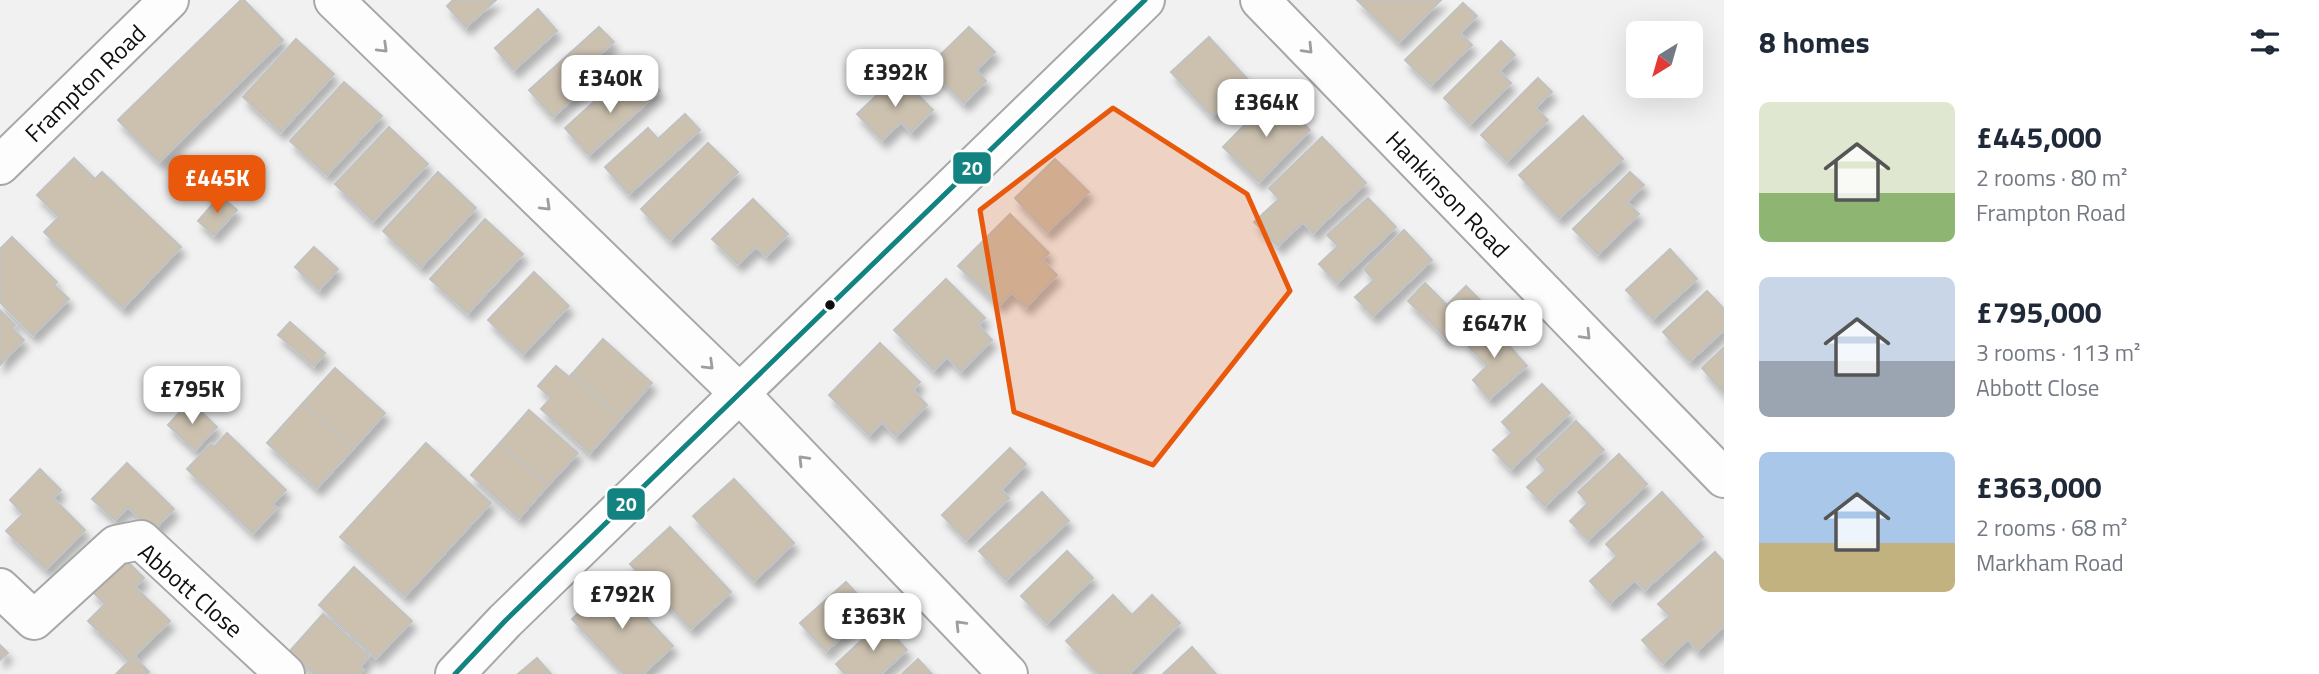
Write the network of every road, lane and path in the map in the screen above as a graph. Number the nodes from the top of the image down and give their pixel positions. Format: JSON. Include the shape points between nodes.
{"nodes":[{"id":1,"x":169,"y":0,"type":"edge"},
{"id":2,"x":334,"y":0,"type":"edge"},
{"id":3,"x":1145,"y":0,"type":"edge"},
{"id":4,"x":1260,"y":0,"type":"edge"},
{"id":5,"x":0,"y":165,"type":"edge"},
{"id":6,"x":739,"y":393,"type":"junction"},
{"id":7,"x":1724,"y":478,"type":"edge"},
{"id":8,"x":0,"y":588,"type":"edge"},
{"id":9,"x":285,"y":674,"type":"edge"},
{"id":10,"x":455,"y":674,"type":"edge"},
{"id":11,"x":1008,"y":674,"type":"edge"}],
"edges":[{"from":1,"to":5,"type":"street","name":"Frampton Road"},
{"from":2,"to":6,"type":"street","one_way":true},
{"from":3,"to":6,"type":"street"},
{"from":4,"to":7,"type":"street","name":"Hankinson Road","one_way":true},
{"from":6,"to":10,"type":"street"},
{"from":11,"to":6,"type":"street","one_way":true},
{"from":8,"to":9,"type":"street","name":"Abbott Close","via":[[34,620],[116,545],[141,540]]}]}
